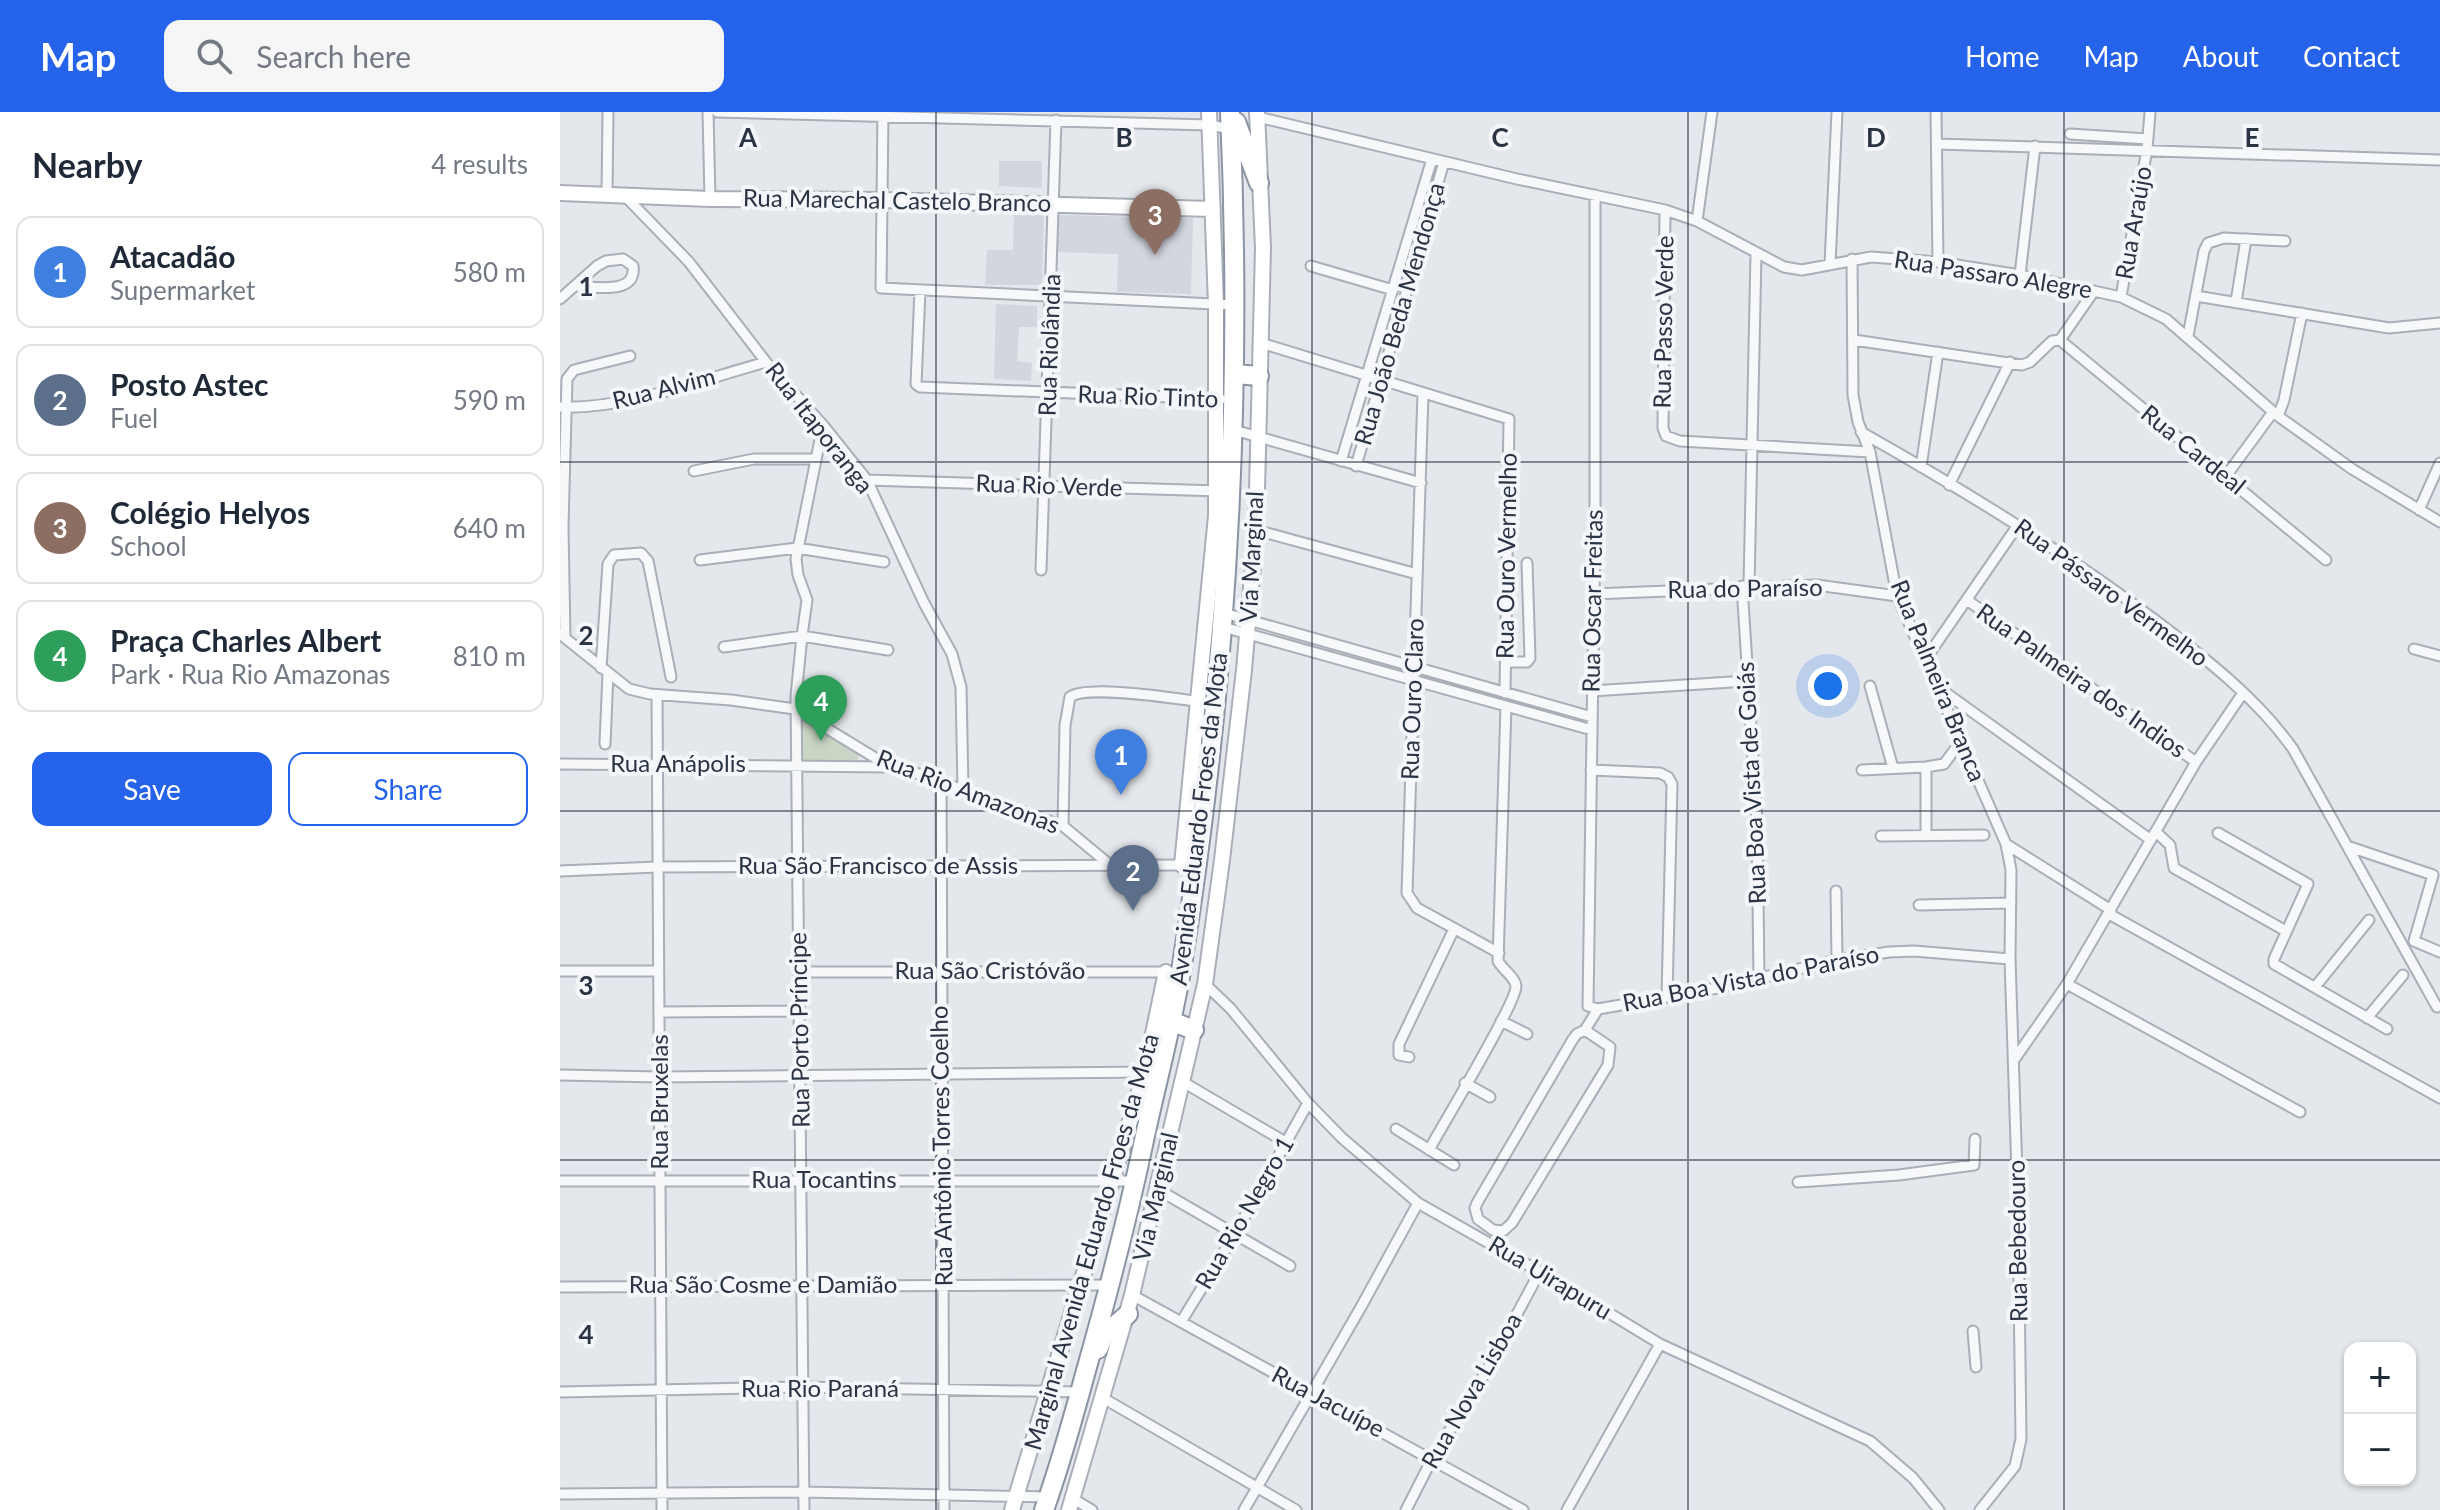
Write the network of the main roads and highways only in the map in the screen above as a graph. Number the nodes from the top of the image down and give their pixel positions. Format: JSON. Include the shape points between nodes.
{"nodes":[{"id":1,"x":1231,"y":118,"type":"edge"},
{"id":2,"x":1259,"y":183,"type":"road end"},
{"id":3,"x":1235,"y":374,"type":"junction"},
{"id":4,"x":1259,"y":376,"type":"road end"},
{"id":5,"x":1171,"y":1021,"type":"junction"},
{"id":6,"x":1194,"y":1030,"type":"road end"},
{"id":7,"x":1128,"y":1314,"type":"road end"},
{"id":8,"x":1087,"y":1369,"type":"junction"},
{"id":9,"x":1047,"y":1503,"type":"edge"}],
"edges":[{"from":1,"to":2,"type":"highway"},
{"from":1,"to":3,"type":"highway","name":"Avenida Eduardo Froes da Mota","via":[[1233,209],[1226,305]]},
{"from":3,"to":4,"type":"highway"},
{"from":3,"to":5,"type":"highway","name":"Avenida Eduardo Froes da Mota","via":[[1226,399],[1234,430],[1224,492],[1224,620],[1207,702]]},
{"from":5,"to":6,"type":"highway"},
{"from":5,"to":8,"type":"highway","name":"Avenida Eduardo Froes da Mota","via":[[1152,1072],[1135,1181]]},
{"from":7,"to":8,"type":"highway","via":[[1105,1334]]},
{"from":8,"to":9,"type":"highway","name":"Avenida Eduardo Froes da Mota"}]}
